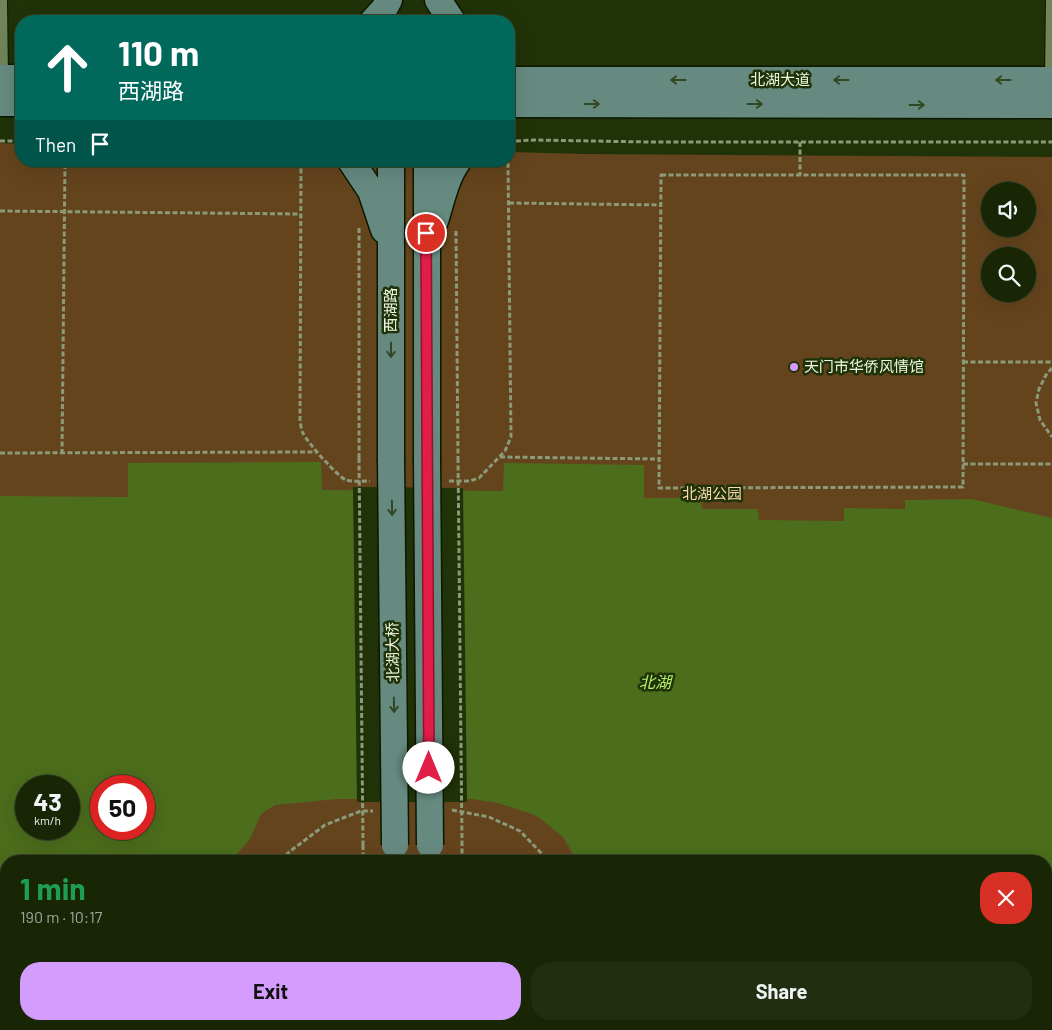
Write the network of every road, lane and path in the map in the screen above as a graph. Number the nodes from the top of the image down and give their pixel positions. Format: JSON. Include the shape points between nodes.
{"nodes":[{"id":1,"x":2,"y":0,"type":"edge"},
{"id":2,"x":389,"y":0,"type":"edge"},
{"id":3,"x":397,"y":0,"type":"edge"},
{"id":4,"x":432,"y":0,"type":"edge"},
{"id":5,"x":438,"y":0,"type":"edge"},
{"id":6,"x":1051,"y":0,"type":"edge"},
{"id":7,"x":378,"y":15,"type":"edge"},
{"id":8,"x":396,"y":15,"type":"edge"},
{"id":9,"x":431,"y":15,"type":"edge"},
{"id":10,"x":448,"y":15,"type":"edge"},
{"id":11,"x":515,"y":65,"type":"edge"},
{"id":12,"x":515,"y":82,"type":"edge"},
{"id":13,"x":6,"y":85,"type":"edge"},
{"id":14,"x":1051,"y":88,"type":"edge"},
{"id":15,"x":555,"y":92,"type":"junction"},
{"id":16,"x":15,"y":96,"type":"edge"},
{"id":17,"x":515,"y":102,"type":"edge"},
{"id":18,"x":515,"y":120,"type":"edge"},
{"id":19,"x":0,"y":141,"type":"edge"},
{"id":20,"x":15,"y":141,"type":"edge"},
{"id":21,"x":515,"y":142,"type":"edge"},
{"id":22,"x":800,"y":142,"type":"junction"},
{"id":23,"x":1052,"y":142,"type":"edge"},
{"id":24,"x":65,"y":167,"type":"edge"},
{"id":25,"x":355,"y":167,"type":"edge"},
{"id":26,"x":391,"y":167,"type":"edge"},
{"id":27,"x":427,"y":167,"type":"edge"},
{"id":28,"x":454,"y":167,"type":"edge"},
{"id":29,"x":800,"y":175,"type":"junction"},
{"id":30,"x":508,"y":203,"type":"dead end"},
{"id":31,"x":661,"y":205,"type":"junction"},
{"id":32,"x":0,"y":211,"type":"edge"},
{"id":33,"x":64,"y":211,"type":"junction"},
{"id":34,"x":300,"y":214,"type":"dead end"},
{"id":35,"x":359,"y":221,"type":"dead end"},
{"id":36,"x":456,"y":223,"type":"dead end"},
{"id":37,"x":426,"y":250,"type":"junction"},
{"id":38,"x":391,"y":252,"type":"junction"},
{"id":39,"x":963,"y":362,"type":"junction"},
{"id":40,"x":1052,"y":362,"type":"edge"},
{"id":41,"x":1052,"y":368,"type":"edge"},
{"id":42,"x":1052,"y":437,"type":"edge"},
{"id":43,"x":318,"y":452,"type":"dead end"},
{"id":44,"x":0,"y":454,"type":"edge"},
{"id":45,"x":62,"y":454,"type":"junction"},
{"id":46,"x":499,"y":457,"type":"dead end"},
{"id":47,"x":391,"y":459,"type":"joint"},
{"id":48,"x":659,"y":459,"type":"junction"},
{"id":49,"x":963,"y":464,"type":"junction"},
{"id":50,"x":1052,"y":464,"type":"edge"},
{"id":51,"x":395,"y":853,"type":"edge"},
{"id":52,"x":430,"y":853,"type":"edge"},
{"id":53,"x":363,"y":855,"type":"edge"},
{"id":54,"x":462,"y":855,"type":"edge"}],
"edges":[{"from":1,"to":13,"type":"lane"},
{"from":2,"to":7,"type":"main road"},
{"from":3,"to":8,"type":"main road"},
{"from":4,"to":9,"type":"main road"},
{"from":5,"to":10,"type":"main road"},
{"from":6,"to":14,"type":"lane"},
{"from":11,"to":15,"type":"main road"},
{"from":12,"to":15,"type":"main road","name":"北湖大道"},
{"from":13,"to":16,"type":"main road"},
{"from":14,"to":15,"type":"main road","name":"北湖大道"},
{"from":15,"to":17,"type":"main road","name":"北湖大道"},
{"from":15,"to":18,"type":"main road","via":[[529,114]]},
{"from":19,"to":20,"type":"path"},
{"from":21,"to":22,"type":"path"},
{"from":22,"to":23,"type":"path"},
{"from":22,"to":29,"type":"path"},
{"from":24,"to":33,"type":"path"},
{"from":25,"to":38,"type":"main road","via":[[371,191]]},
{"from":26,"to":38,"type":"main road","name":"西湖路"},
{"from":27,"to":37,"type":"main road"},
{"from":28,"to":37,"type":"main road"},
{"from":29,"to":31,"type":"path","via":[[661,175]]},
{"from":29,"to":39,"type":"path","via":[[964,175]]},
{"from":30,"to":31,"type":"path"},
{"from":31,"to":48,"type":"path"},
{"from":32,"to":33,"type":"path"},
{"from":33,"to":34,"type":"path"},
{"from":33,"to":45,"type":"path"},
{"from":35,"to":53,"type":"path","bridge":true},
{"from":36,"to":54,"type":"path","bridge":true},
{"from":37,"to":52,"type":"main road","bridge":true},
{"from":38,"to":47,"type":"main road","name":"西湖路","one_way":true},
{"from":39,"to":40,"type":"path"},
{"from":39,"to":49,"type":"path"},
{"from":41,"to":42,"type":"path","via":[[1039,389],[1036,402],[1040,420]]},
{"from":43,"to":45,"type":"path"},
{"from":44,"to":45,"type":"path"},
{"from":46,"to":48,"type":"path"},
{"from":47,"to":51,"type":"main road","name":"北湖大桥","one_way":true,"bridge":true},
{"from":48,"to":49,"type":"path","via":[[659,488],[963,487]]},
{"from":49,"to":50,"type":"path"}]}
